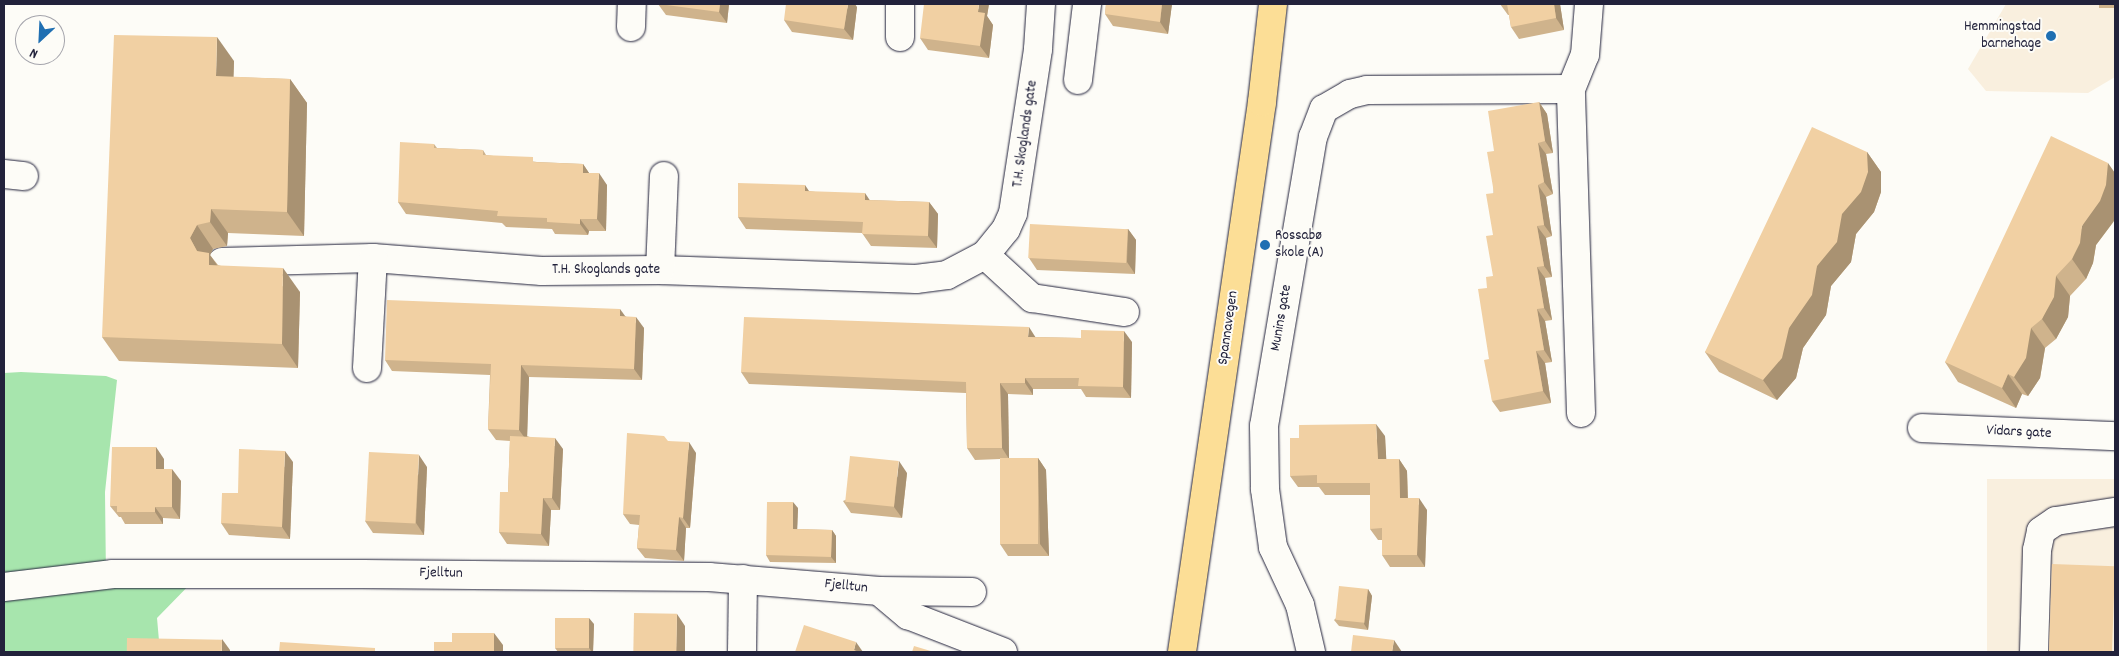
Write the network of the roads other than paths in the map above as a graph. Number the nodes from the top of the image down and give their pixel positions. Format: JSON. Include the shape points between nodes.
{"nodes":[{"id":1,"x":900,"y":4,"type":"edge"},
{"id":2,"x":1041,"y":4,"type":"edge"},
{"id":3,"x":1087,"y":4,"type":"edge"},
{"id":4,"x":1273,"y":4,"type":"edge"},
{"id":5,"x":1590,"y":4,"type":"edge"},
{"id":6,"x":900,"y":36,"type":"dead end"},
{"id":7,"x":1078,"y":80,"type":"dead end"},
{"id":8,"x":1571,"y":89,"type":"junction"},
{"id":9,"x":664,"y":176,"type":"dead end"},
{"id":10,"x":985,"y":255,"type":"junction"},
{"id":11,"x":373,"y":258,"type":"junction"},
{"id":12,"x":222,"y":262,"type":"dead end"},
{"id":13,"x":660,"y":270,"type":"junction"},
{"id":14,"x":1124,"y":312,"type":"dead end"},
{"id":15,"x":367,"y":368,"type":"dead end"},
{"id":16,"x":1581,"y":413,"type":"dead end"},
{"id":17,"x":1922,"y":428,"type":"dead end"},
{"id":18,"x":2115,"y":436,"type":"edge"},
{"id":19,"x":2115,"y":512,"type":"edge"},
{"id":20,"x":744,"y":579,"type":"junction"},
{"id":21,"x":4,"y":587,"type":"edge"},
{"id":22,"x":878,"y":591,"type":"junction"},
{"id":23,"x":972,"y":592,"type":"dead end"},
{"id":24,"x":742,"y":652,"type":"edge"},
{"id":25,"x":1003,"y":652,"type":"edge"},
{"id":26,"x":1182,"y":652,"type":"edge"},
{"id":27,"x":1311,"y":652,"type":"edge"},
{"id":28,"x":2034,"y":652,"type":"edge"}],
"edges":[{"from":1,"to":6,"type":"street"},
{"from":2,"to":10,"type":"street","name":"T.H. Skoglands gate","via":[[1038,49],[1013,213],[1006,229]]},
{"from":3,"to":7,"type":"street"},
{"from":4,"to":26,"type":"main road","name":"Spannavegen","via":[[1262,102]]},
{"from":5,"to":8,"type":"street","via":[[1585,55]]},
{"from":8,"to":16,"type":"street"},
{"from":8,"to":27,"type":"street","name":"Munins gate","via":[[1367,90],[1350,94],[1324,108],[1313,137],[1264,426],[1265,489],[1273,547],[1300,605]]},
{"from":9,"to":13,"type":"street"},
{"from":10,"to":13,"type":"street","name":"T.H. Skoglands gate","via":[[947,275],[916,279]]},
{"from":10,"to":14,"type":"street","via":[[1032,298]]},
{"from":11,"to":12,"type":"street","name":"T.H. Skoglands gate"},
{"from":11,"to":13,"type":"street","name":"T.H. Skoglands gate","via":[[542,271]]},
{"from":11,"to":15,"type":"street"},
{"from":17,"to":18,"type":"street","name":"Vidars gate"},
{"from":19,"to":28,"type":"street","via":[[2056,520],[2041,531],[2037,550]]},
{"from":20,"to":21,"type":"street","name":"Fjelltun","via":[[113,574]]},
{"from":20,"to":22,"type":"street","name":"Fjelltun"},
{"from":20,"to":24,"type":"street"},
{"from":22,"to":23,"type":"street","name":"Fjelltun"},
{"from":22,"to":25,"type":"street","name":"Fjelltun","via":[[908,615]]}]}
